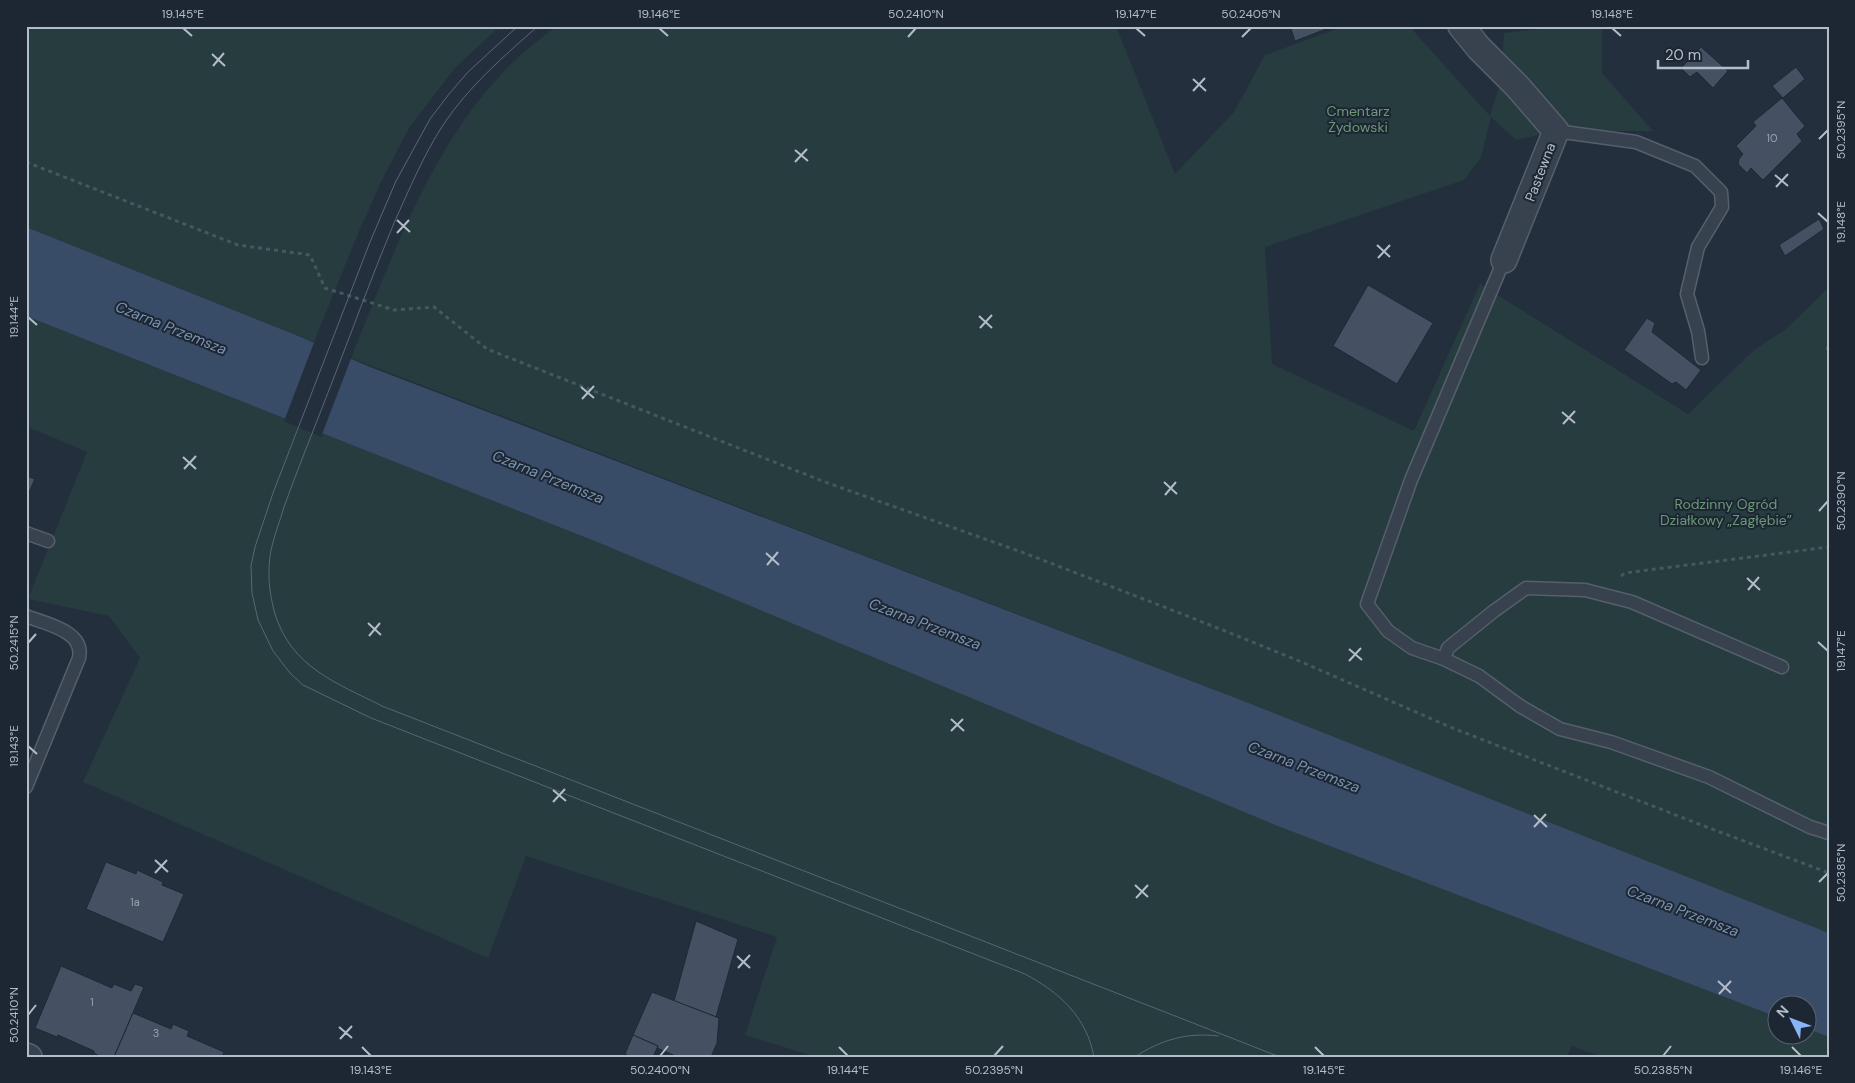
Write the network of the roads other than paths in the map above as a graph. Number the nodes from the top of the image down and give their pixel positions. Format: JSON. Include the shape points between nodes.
{"nodes":[{"id":1,"x":1461,"y":26,"type":"edge"},
{"id":2,"x":1556,"y":131,"type":"junction"},
{"id":3,"x":1504,"y":260,"type":"joint"},
{"id":4,"x":1702,"y":358,"type":"dead end"},
{"id":5,"x":26,"y":533,"type":"edge"},
{"id":6,"x":48,"y":541,"type":"dead end"},
{"id":7,"x":26,"y":616,"type":"edge"},
{"id":8,"x":1444,"y":659,"type":"junction"},
{"id":9,"x":1782,"y":667,"type":"dead end"},
{"id":10,"x":26,"y":787,"type":"edge"},
{"id":11,"x":1829,"y":833,"type":"edge"}],
"edges":[{"from":1,"to":2,"type":"street","name":"Pastewna"},
{"from":2,"to":3,"type":"street","name":"Pastewna"},
{"from":2,"to":4,"type":"lane","via":[[1636,142],[1695,166],[1721,192],[1722,206],[1698,248],[1687,294]]},
{"from":3,"to":8,"type":"lane","via":[[1411,480],[1367,604],[1388,631],[1412,648]]},
{"from":5,"to":6,"type":"lane"},
{"from":7,"to":10,"type":"lane","via":[[69,634],[79,643],[81,650]]},
{"from":8,"to":9,"type":"lane","via":[[1448,648],[1526,588],[1584,590],[1632,602]]},
{"from":8,"to":11,"type":"lane","via":[[1479,676],[1520,706],[1560,728],[1611,742],[1709,778]]}]}
